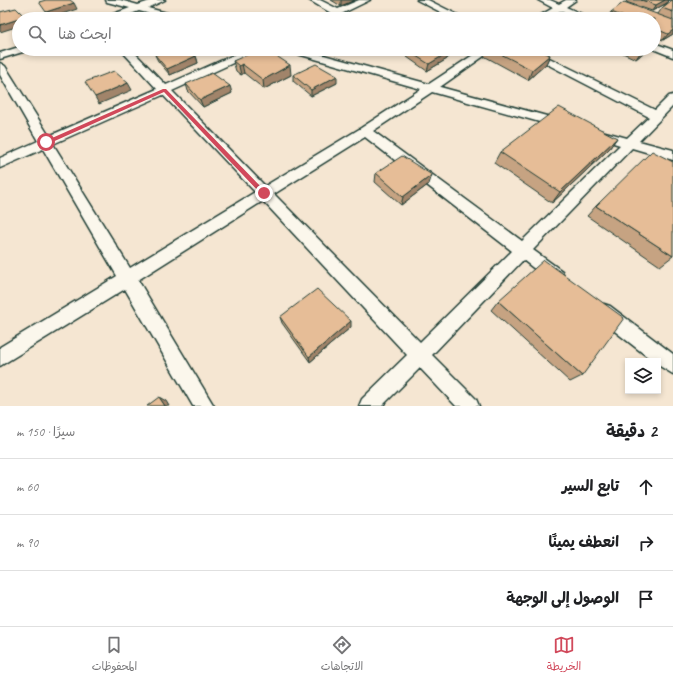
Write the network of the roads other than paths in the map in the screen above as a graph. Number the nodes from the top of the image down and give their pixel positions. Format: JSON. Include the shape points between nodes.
{"nodes":[{"id":1,"x":110,"y":0,"type":"edge"},
{"id":2,"x":161,"y":0,"type":"edge"},
{"id":3,"x":313,"y":0,"type":"edge"},
{"id":4,"x":366,"y":0,"type":"edge"},
{"id":5,"x":422,"y":0,"type":"edge"},
{"id":6,"x":542,"y":0,"type":"edge"},
{"id":7,"x":572,"y":0,"type":"edge"},
{"id":8,"x":662,"y":0,"type":"edge"},
{"id":9,"x":673,"y":4,"type":"edge"},
{"id":10,"x":560,"y":7,"type":"junction"},
{"id":11,"x":139,"y":8,"type":"junction"},
{"id":12,"x":128,"y":12,"type":"edge"},
{"id":13,"x":154,"y":12,"type":"edge"},
{"id":14,"x":336,"y":12,"type":"edge"},
{"id":15,"x":340,"y":12,"type":"edge"},
{"id":16,"x":447,"y":12,"type":"edge"},
{"id":17,"x":551,"y":12,"type":"edge"},
{"id":18,"x":572,"y":12,"type":"edge"},
{"id":19,"x":661,"y":49,"type":"edge"},
{"id":20,"x":12,"y":52,"type":"edge"},
{"id":21,"x":673,"y":54,"type":"edge"},
{"id":22,"x":0,"y":56,"type":"edge"},
{"id":23,"x":132,"y":56,"type":"edge"},
{"id":24,"x":240,"y":56,"type":"edge"},
{"id":25,"x":315,"y":56,"type":"edge"},
{"id":26,"x":479,"y":56,"type":"edge"},
{"id":27,"x":537,"y":56,"type":"edge"},
{"id":28,"x":0,"y":66,"type":"edge"},
{"id":29,"x":430,"y":89,"type":"junction"},
{"id":30,"x":165,"y":90,"type":"junction"},
{"id":31,"x":673,"y":99,"type":"edge"},
{"id":32,"x":657,"y":116,"type":"junction"},
{"id":33,"x":569,"y":126,"type":"edge"},
{"id":34,"x":584,"y":130,"type":"edge"},
{"id":35,"x":365,"y":131,"type":"junction"},
{"id":36,"x":46,"y":142,"type":"junction"},
{"id":37,"x":631,"y":143,"type":"junction"},
{"id":38,"x":673,"y":155,"type":"edge"},
{"id":39,"x":0,"y":163,"type":"edge"},
{"id":40,"x":264,"y":193,"type":"junction"},
{"id":41,"x":523,"y":251,"type":"junction"},
{"id":42,"x":127,"y":278,"type":"junction"},
{"id":43,"x":567,"y":284,"type":"edge"},
{"id":44,"x":592,"y":303,"type":"edge"},
{"id":45,"x":420,"y":355,"type":"junction"},
{"id":46,"x":0,"y":357,"type":"edge"},
{"id":47,"x":673,"y":365,"type":"edge"},
{"id":48,"x":204,"y":406,"type":"edge"},
{"id":49,"x":369,"y":406,"type":"edge"},
{"id":50,"x":469,"y":406,"type":"edge"}],
"edges":[{"from":1,"to":11,"type":"street"},
{"from":2,"to":11,"type":"street"},
{"from":3,"to":14,"type":"street"},
{"from":4,"to":15,"type":"street"},
{"from":5,"to":16,"type":"street"},
{"from":6,"to":10,"type":"street"},
{"from":7,"to":10,"type":"street"},
{"from":8,"to":9,"type":"street"},
{"from":10,"to":17,"type":"street"},
{"from":10,"to":18,"type":"street"},
{"from":11,"to":12,"type":"street"},
{"from":11,"to":13,"type":"street"},
{"from":19,"to":21,"type":"street"},
{"from":20,"to":22,"type":"street"},
{"from":23,"to":30,"type":"street"},
{"from":24,"to":30,"type":"street"},
{"from":25,"to":29,"type":"street"},
{"from":26,"to":29,"type":"street"},
{"from":27,"to":32,"type":"street"},
{"from":28,"to":36,"type":"street"},
{"from":29,"to":33,"type":"street"},
{"from":29,"to":35,"type":"street"},
{"from":30,"to":36,"type":"street"},
{"from":30,"to":40,"type":"street"},
{"from":31,"to":32,"type":"street"},
{"from":32,"to":37,"type":"street"},
{"from":34,"to":37,"type":"street"},
{"from":35,"to":40,"type":"street"},
{"from":35,"to":41,"type":"street"},
{"from":36,"to":39,"type":"street"},
{"from":36,"to":42,"type":"street"},
{"from":37,"to":38,"type":"street"},
{"from":37,"to":41,"type":"street"},
{"from":40,"to":42,"type":"street"},
{"from":40,"to":45,"type":"street"},
{"from":41,"to":43,"type":"street"},
{"from":41,"to":45,"type":"street"},
{"from":42,"to":46,"type":"street"},
{"from":42,"to":48,"type":"street"},
{"from":44,"to":47,"type":"street"},
{"from":45,"to":49,"type":"street"},
{"from":45,"to":50,"type":"street"}]}
